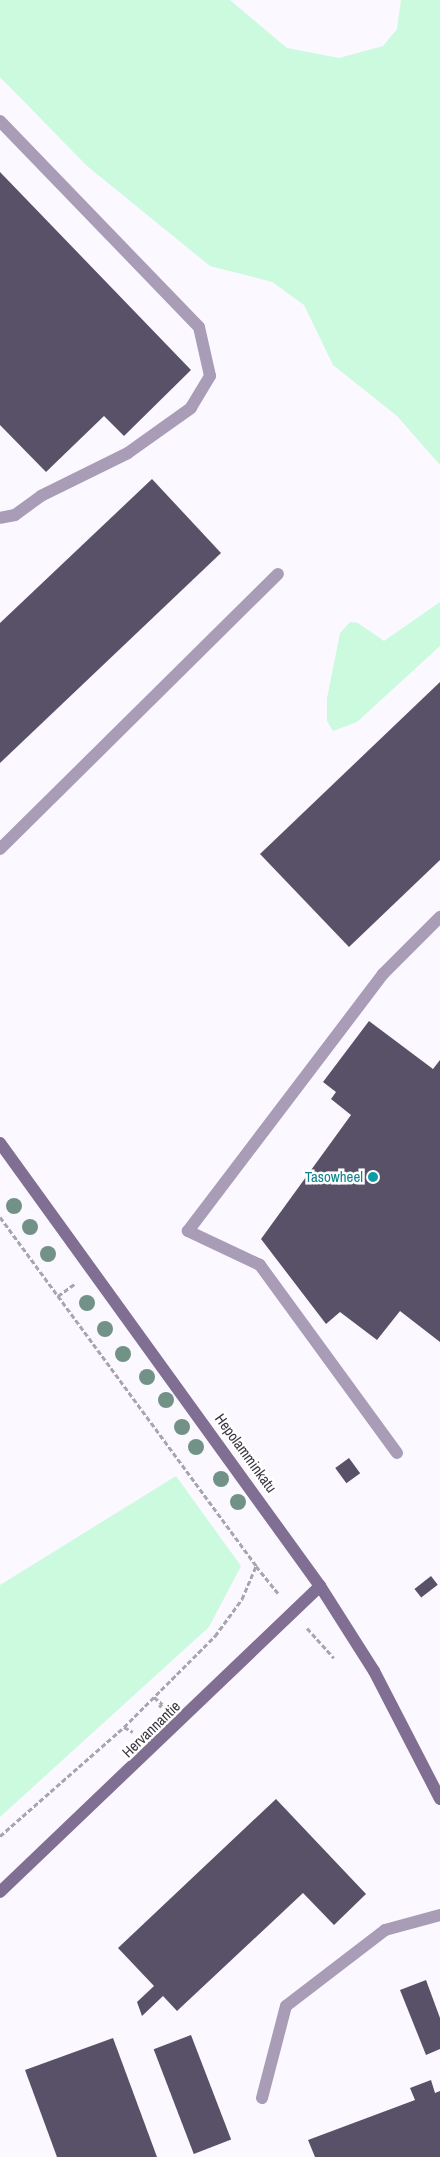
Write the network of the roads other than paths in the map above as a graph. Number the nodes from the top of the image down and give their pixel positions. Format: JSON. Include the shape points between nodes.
{"nodes":[{"id":1,"x":0,"y":121,"type":"edge"},
{"id":2,"x":0,"y":518,"type":"edge"},
{"id":3,"x":278,"y":574,"type":"dead end"},
{"id":4,"x":0,"y":850,"type":"edge"},
{"id":5,"x":440,"y":917,"type":"edge"},
{"id":6,"x":0,"y":1143,"type":"edge"},
{"id":7,"x":397,"y":1453,"type":"dead end"},
{"id":8,"x":320,"y":1586,"type":"junction"},
{"id":9,"x":440,"y":1798,"type":"edge"},
{"id":10,"x":0,"y":1892,"type":"edge"},
{"id":11,"x":440,"y":1914,"type":"edge"},
{"id":12,"x":262,"y":2098,"type":"dead end"}],
"edges":[{"from":1,"to":2,"type":"lane","via":[[198,327],[210,376],[191,408],[128,453],[41,496],[15,515]]},
{"from":3,"to":4,"type":"lane"},
{"from":5,"to":7,"type":"lane","via":[[383,974],[188,1231],[260,1265]]},
{"from":6,"to":8,"type":"main road","name":"Hepolamminkatu"},
{"from":8,"to":9,"type":"main road","name":"Hepolamminkatu","via":[[374,1671]]},
{"from":8,"to":10,"type":"main road","name":"Hervannantie","via":[[154,1749]]},
{"from":11,"to":12,"type":"lane","via":[[385,1930],[286,2006]]}]}
